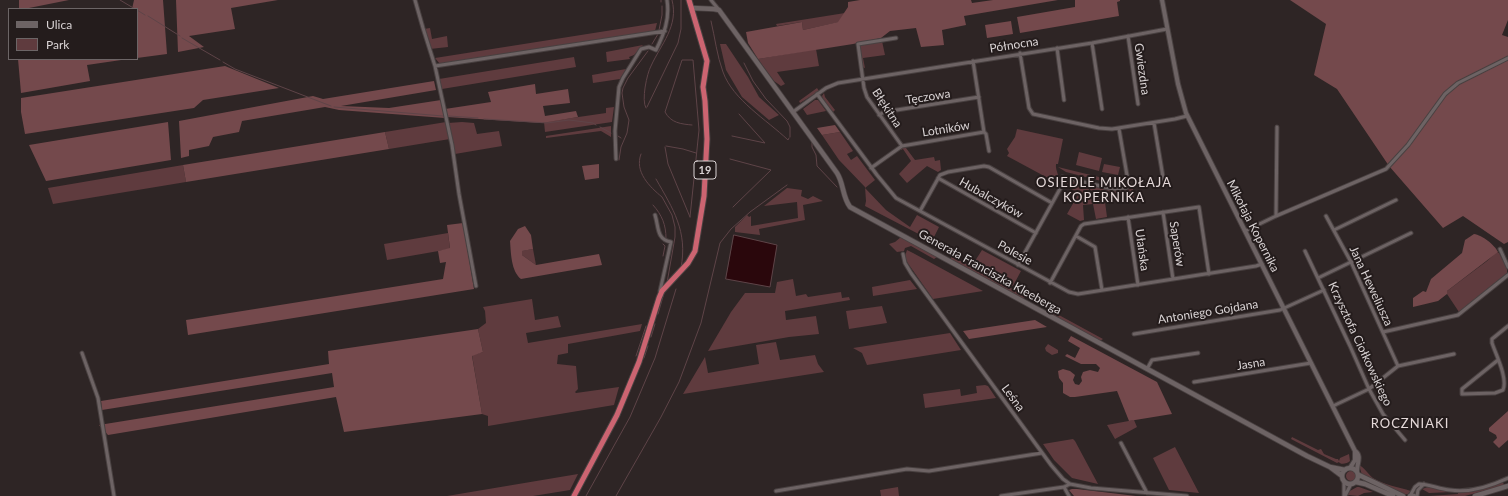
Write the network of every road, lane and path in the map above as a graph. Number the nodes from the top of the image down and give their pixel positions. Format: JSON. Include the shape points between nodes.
{"nodes":[{"id":1,"x":415,"y":0,"type":"edge"},
{"id":2,"x":667,"y":0,"type":"edge"},
{"id":3,"x":689,"y":0,"type":"edge"},
{"id":4,"x":711,"y":0,"type":"edge"},
{"id":5,"x":1162,"y":0,"type":"edge"},
{"id":6,"x":692,"y":8,"type":"junction"},
{"id":7,"x":719,"y":10,"type":"junction"},
{"id":8,"x":1167,"y":29,"type":"junction"},
{"id":9,"x":665,"y":31,"type":"junction"},
{"id":10,"x":1128,"y":36,"type":"junction"},
{"id":11,"x":896,"y":38,"type":"dead end"},
{"id":12,"x":1092,"y":42,"type":"junction"},
{"id":13,"x":1057,"y":48,"type":"junction"},
{"id":14,"x":1020,"y":53,"type":"junction"},
{"id":15,"x":1508,"y":58,"type":"edge"},
{"id":16,"x":973,"y":61,"type":"junction"},
{"id":17,"x":435,"y":66,"type":"junction"},
{"id":18,"x":863,"y":79,"type":"junction"},
{"id":19,"x":817,"y":94,"type":"junction"},
{"id":20,"x":979,"y":97,"type":"junction"},
{"id":21,"x":1064,"y":100,"type":"dead end"},
{"id":22,"x":1138,"y":104,"type":"dead end"},
{"id":23,"x":1102,"y":109,"type":"dead end"},
{"id":24,"x":793,"y":112,"type":"junction"},
{"id":25,"x":879,"y":114,"type":"junction"},
{"id":26,"x":1187,"y":116,"type":"junction"},
{"id":27,"x":1154,"y":123,"type":"junction"},
{"id":28,"x":1277,"y":127,"type":"dead end"},
{"id":29,"x":1119,"y":129,"type":"junction"},
{"id":30,"x":984,"y":132,"type":"junction"},
{"id":31,"x":902,"y":146,"type":"junction"},
{"id":32,"x":989,"y":151,"type":"dead end"},
{"id":33,"x":616,"y":159,"type":"dead end"},
{"id":34,"x":871,"y":168,"type":"junction"},
{"id":35,"x":938,"y":178,"type":"junction"},
{"id":36,"x":1164,"y":183,"type":"dead end"},
{"id":37,"x":1396,"y":200,"type":"dead end"},
{"id":38,"x":1052,"y":203,"type":"junction"},
{"id":39,"x":920,"y":211,"type":"junction"},
{"id":40,"x":1163,"y":212,"type":"junction"},
{"id":41,"x":655,"y":215,"type":"dead end"},
{"id":42,"x":1276,"y":216,"type":"junction"},
{"id":43,"x":1326,"y":216,"type":"dead end"},
{"id":44,"x":1128,"y":217,"type":"junction"},
{"id":45,"x":1334,"y":230,"type":"junction"},
{"id":46,"x":1244,"y":232,"type":"junction"},
{"id":47,"x":1036,"y":233,"type":"junction"},
{"id":48,"x":1411,"y":233,"type":"dead end"},
{"id":49,"x":1076,"y":236,"type":"junction"},
{"id":50,"x":1500,"y":249,"type":"dead end"},
{"id":51,"x":1305,"y":251,"type":"dead end"},
{"id":52,"x":903,"y":254,"type":"dead end"},
{"id":53,"x":1351,"y":262,"type":"junction"},
{"id":54,"x":1262,"y":264,"type":"junction"},
{"id":55,"x":1018,"y":265,"type":"junction"},
{"id":56,"x":1508,"y":267,"type":"edge"},
{"id":57,"x":1209,"y":274,"type":"junction"},
{"id":58,"x":1508,"y":275,"type":"edge"},
{"id":59,"x":1318,"y":278,"type":"junction"},
{"id":60,"x":1173,"y":279,"type":"junction"},
{"id":61,"x":1050,"y":283,"type":"junction"},
{"id":62,"x":1138,"y":284,"type":"junction"},
{"id":63,"x":476,"y":286,"type":"dead end"},
{"id":64,"x":1102,"y":290,"type":"junction"},
{"id":65,"x":1324,"y":290,"type":"junction"},
{"id":66,"x":659,"y":298,"type":"junction"},
{"id":67,"x":1284,"y":308,"type":"junction"},
{"id":68,"x":1508,"y":326,"type":"edge"},
{"id":69,"x":1383,"y":332,"type":"junction"},
{"id":70,"x":1134,"y":334,"type":"dead end"},
{"id":71,"x":82,"y":353,"type":"dead end"},
{"id":72,"x":1198,"y":353,"type":"dead end"},
{"id":73,"x":1454,"y":354,"type":"dead end"},
{"id":74,"x":1498,"y":360,"type":"junction"},
{"id":75,"x":1311,"y":363,"type":"junction"},
{"id":76,"x":1398,"y":366,"type":"junction"},
{"id":77,"x":1147,"y":369,"type":"junction"},
{"id":78,"x":1194,"y":382,"type":"dead end"},
{"id":79,"x":1369,"y":389,"type":"junction"},
{"id":80,"x":1333,"y":406,"type":"junction"},
{"id":81,"x":1405,"y":440,"type":"dead end"},
{"id":82,"x":1121,"y":443,"type":"dead end"},
{"id":83,"x":1355,"y":451,"type":"junction"},
{"id":84,"x":1042,"y":453,"type":"junction"},
{"id":85,"x":1330,"y":466,"type":"junction"},
{"id":86,"x":1348,"y":469,"type":"junction"},
{"id":87,"x":1358,"y":473,"type":"junction"},
{"id":88,"x":1342,"y":476,"type":"junction"},
{"id":89,"x":1508,"y":478,"type":"edge"},
{"id":90,"x":1344,"y":481,"type":"junction"},
{"id":91,"x":1356,"y":482,"type":"junction"},
{"id":92,"x":1070,"y":484,"type":"junction"},
{"id":93,"x":1351,"y":484,"type":"junction"},
{"id":94,"x":1424,"y":484,"type":"junction"},
{"id":95,"x":1508,"y":486,"type":"edge"},
{"id":96,"x":1064,"y":487,"type":"junction"},
{"id":97,"x":776,"y":491,"type":"dead end"},
{"id":98,"x":1147,"y":493,"type":"junction"},
{"id":99,"x":1014,"y":495,"type":"edge"},
{"id":100,"x":114,"y":496,"type":"edge"},
{"id":101,"x":574,"y":496,"type":"edge"},
{"id":102,"x":1001,"y":496,"type":"edge"},
{"id":103,"x":1069,"y":496,"type":"edge"},
{"id":104,"x":1187,"y":496,"type":"edge"},
{"id":105,"x":1344,"y":496,"type":"edge"},
{"id":106,"x":1393,"y":496,"type":"edge"},
{"id":107,"x":1403,"y":496,"type":"edge"},
{"id":108,"x":1410,"y":496,"type":"edge"},
{"id":109,"x":1414,"y":496,"type":"edge"},
{"id":110,"x":1417,"y":496,"type":"edge"},
{"id":111,"x":1475,"y":496,"type":"edge"}],
"edges":[{"from":1,"to":17,"type":"street"},
{"from":2,"to":9,"type":"street"},
{"from":3,"to":6,"type":"highway","number":"19"},
{"from":4,"to":7,"type":"street","name":"Generała Franciszka Kleeberga"},
{"from":5,"to":8,"type":"street","name":"Mikołaja Kopernika"},
{"from":6,"to":7,"type":"main road"},
{"from":6,"to":66,"type":"highway","number":"19","via":[[707,61],[703,81],[707,139],[702,218],[693,256],[662,291]]},
{"from":7,"to":24,"type":"main road","name":"Generała Franciszka Kleeberga"},
{"from":8,"to":10,"type":"street","name":"Północna"},
{"from":8,"to":26,"type":"street","name":"Mikołaja Kopernika"},
{"from":9,"to":17,"type":"street"},
{"from":9,"to":33,"type":"street","via":[[656,50],[649,47],[642,49],[619,87],[615,131]]},
{"from":10,"to":12,"type":"street","name":"Północna"},
{"from":10,"to":22,"type":"street","name":"Gwiezdna"},
{"from":11,"to":18,"type":"street","via":[[858,44]]},
{"from":12,"to":13,"type":"street","name":"Północna"},
{"from":12,"to":23,"type":"street"},
{"from":13,"to":14,"type":"street","name":"Północna"},
{"from":13,"to":21,"type":"street"},
{"from":14,"to":16,"type":"street","name":"Północna"},
{"from":14,"to":29,"type":"street","via":[[1028,108],[1033,114],[1098,128]]},
{"from":15,"to":42,"type":"street","via":[[1450,88],[1408,145],[1386,169]]},
{"from":16,"to":18,"type":"street","name":"Północna"},
{"from":16,"to":20,"type":"street","name":"Lotników"},
{"from":17,"to":63,"type":"street","via":[[452,145]]},
{"from":18,"to":19,"type":"street","name":"Północna","via":[[838,83]]},
{"from":18,"to":25,"type":"street","name":"Błękitna","via":[[867,98]]},
{"from":19,"to":24,"type":"street","name":"Północna"},
{"from":19,"to":34,"type":"street","name":"Polesie"},
{"from":20,"to":25,"type":"street","name":"Tęczowa"},
{"from":20,"to":30,"type":"street","name":"Lotników"},
{"from":24,"to":77,"type":"main road","name":"Generała Franciszka Kleeberga","via":[[840,177],[843,194],[850,206]]},
{"from":25,"to":31,"type":"street","name":"Błękitna"},
{"from":26,"to":27,"type":"street"},
{"from":26,"to":46,"type":"street","name":"Mikołaja Kopernika"},
{"from":27,"to":29,"type":"street"},
{"from":27,"to":36,"type":"street"},
{"from":28,"to":42,"type":"street"},
{"from":29,"to":38,"type":"street","via":[[1127,186],[1124,189],[1113,190],[1064,177]]},
{"from":30,"to":31,"type":"street","name":"Lotników"},
{"from":30,"to":32,"type":"street"},
{"from":31,"to":34,"type":"street","name":"Lotników"},
{"from":34,"to":39,"type":"street","name":"Polesie","via":[[889,192]]},
{"from":35,"to":38,"type":"street","via":[[948,172],[988,166]]},
{"from":35,"to":39,"type":"street"},
{"from":35,"to":47,"type":"street","name":"Hubalczyków"},
{"from":37,"to":45,"type":"street"},
{"from":38,"to":47,"type":"street"},
{"from":39,"to":55,"type":"street","name":"Polesie"},
{"from":40,"to":44,"type":"street"},
{"from":40,"to":57,"type":"street","via":[[1199,207]]},
{"from":40,"to":60,"type":"street","name":"Saperów"},
{"from":41,"to":66,"type":"street","via":[[661,238],[671,242]]},
{"from":42,"to":46,"type":"street"},
{"from":43,"to":45,"type":"street","name":"Jana Heweliusza"},
{"from":44,"to":49,"type":"street","via":[[1087,223],[1081,226]]},
{"from":44,"to":62,"type":"street","name":"Ułańska"},
{"from":45,"to":53,"type":"street","name":"Jana Heweliusza"},
{"from":46,"to":54,"type":"street","name":"Mikołaja Kopernika"},
{"from":47,"to":55,"type":"street"},
{"from":48,"to":53,"type":"street"},
{"from":49,"to":61,"type":"street"},
{"from":49,"to":64,"type":"street","via":[[1095,247]]},
{"from":50,"to":56,"type":"street"},
{"from":51,"to":59,"type":"street","name":"Krzysztofa Ciołkowskiego"},
{"from":52,"to":84,"type":"street","name":"Leśna","via":[[911,273]]},
{"from":53,"to":59,"type":"street"},
{"from":53,"to":69,"type":"street","name":"Jana Heweliusza"},
{"from":54,"to":57,"type":"street","name":"Polesie"},
{"from":54,"to":67,"type":"street","name":"Mikołaja Kopernika"},
{"from":55,"to":61,"type":"street","name":"Polesie"},
{"from":57,"to":60,"type":"street","name":"Polesie"},
{"from":58,"to":69,"type":"street","via":[[1458,315]]},
{"from":59,"to":65,"type":"street","name":"Krzysztofa Ciołkowskiego"},
{"from":60,"to":62,"type":"street","name":"Polesie"},
{"from":61,"to":64,"type":"street","name":"Polesie","via":[[1074,294]]},
{"from":62,"to":64,"type":"street","name":"Polesie"},
{"from":65,"to":67,"type":"street","name":"Antoniego Gojdana"},
{"from":65,"to":79,"type":"street","name":"Krzysztofa Ciołkowskiego"},
{"from":66,"to":101,"type":"highway","number":"19","via":[[639,362],[617,415]]},
{"from":67,"to":70,"type":"street","name":"Antoniego Gojdana"},
{"from":67,"to":75,"type":"street","name":"Mikołaja Kopernika"},
{"from":68,"to":74,"type":"street","via":[[1492,339]]},
{"from":69,"to":76,"type":"street","name":"Jana Heweliusza"},
{"from":71,"to":100,"type":"street","via":[[98,398]]},
{"from":72,"to":77,"type":"street","via":[[1152,360]]},
{"from":73,"to":76,"type":"street"},
{"from":74,"to":74,"type":"street","via":[[1504,375],[1504,390],[1495,393],[1462,394],[1462,389]]},
{"from":75,"to":78,"type":"street","name":"Jasna"},
{"from":75,"to":80,"type":"street","name":"Mikołaja Kopernika"},
{"from":76,"to":79,"type":"street"},
{"from":77,"to":85,"type":"main road","name":"Generała Franciszka Kleeberga","via":[[1302,454]]},
{"from":79,"to":80,"type":"street"},
{"from":79,"to":81,"type":"street","name":"Krzysztofa Ciołkowskiego","via":[[1383,414]]},
{"from":80,"to":83,"type":"street","name":"Mikołaja Kopernika"},
{"from":82,"to":98,"type":"street"},
{"from":83,"to":86,"type":"street","via":[[1355,460]]},
{"from":83,"to":87,"type":"street","name":"Mikołaja Kopernika","via":[[1359,458]]},
{"from":84,"to":92,"type":"street","name":"Leśna","via":[[1056,472]]},
{"from":84,"to":97,"type":"street","via":[[929,471],[899,470]]},
{"from":85,"to":86,"type":"main road","name":"Generała Franciszka Kleeberga"},
{"from":85,"to":88,"type":"main road","name":"Generała Franciszka Kleeberga"},
{"from":86,"to":87,"type":"main road"},
{"from":86,"to":88,"type":"main road"},
{"from":87,"to":91,"type":"main road"},
{"from":87,"to":107,"type":"main road"},
{"from":88,"to":90,"type":"main road"},
{"from":89,"to":94,"type":"street","via":[[1461,491]]},
{"from":90,"to":93,"type":"main road"},
{"from":90,"to":105,"type":"street"},
{"from":91,"to":93,"type":"main road"},
{"from":91,"to":106,"type":"main road"},
{"from":92,"to":96,"type":"street"},
{"from":92,"to":98,"type":"street"},
{"from":93,"to":105,"type":"street"},
{"from":94,"to":108,"type":"street","via":[[1416,486]]},
{"from":94,"to":110,"type":"street"},
{"from":95,"to":111,"type":"main road"},
{"from":96,"to":99,"type":"street"},
{"from":96,"to":103,"type":"street"},
{"from":98,"to":104,"type":"street"},
{"from":99,"to":102,"type":"street"},
{"from":108,"to":109,"type":"main road"}]}
